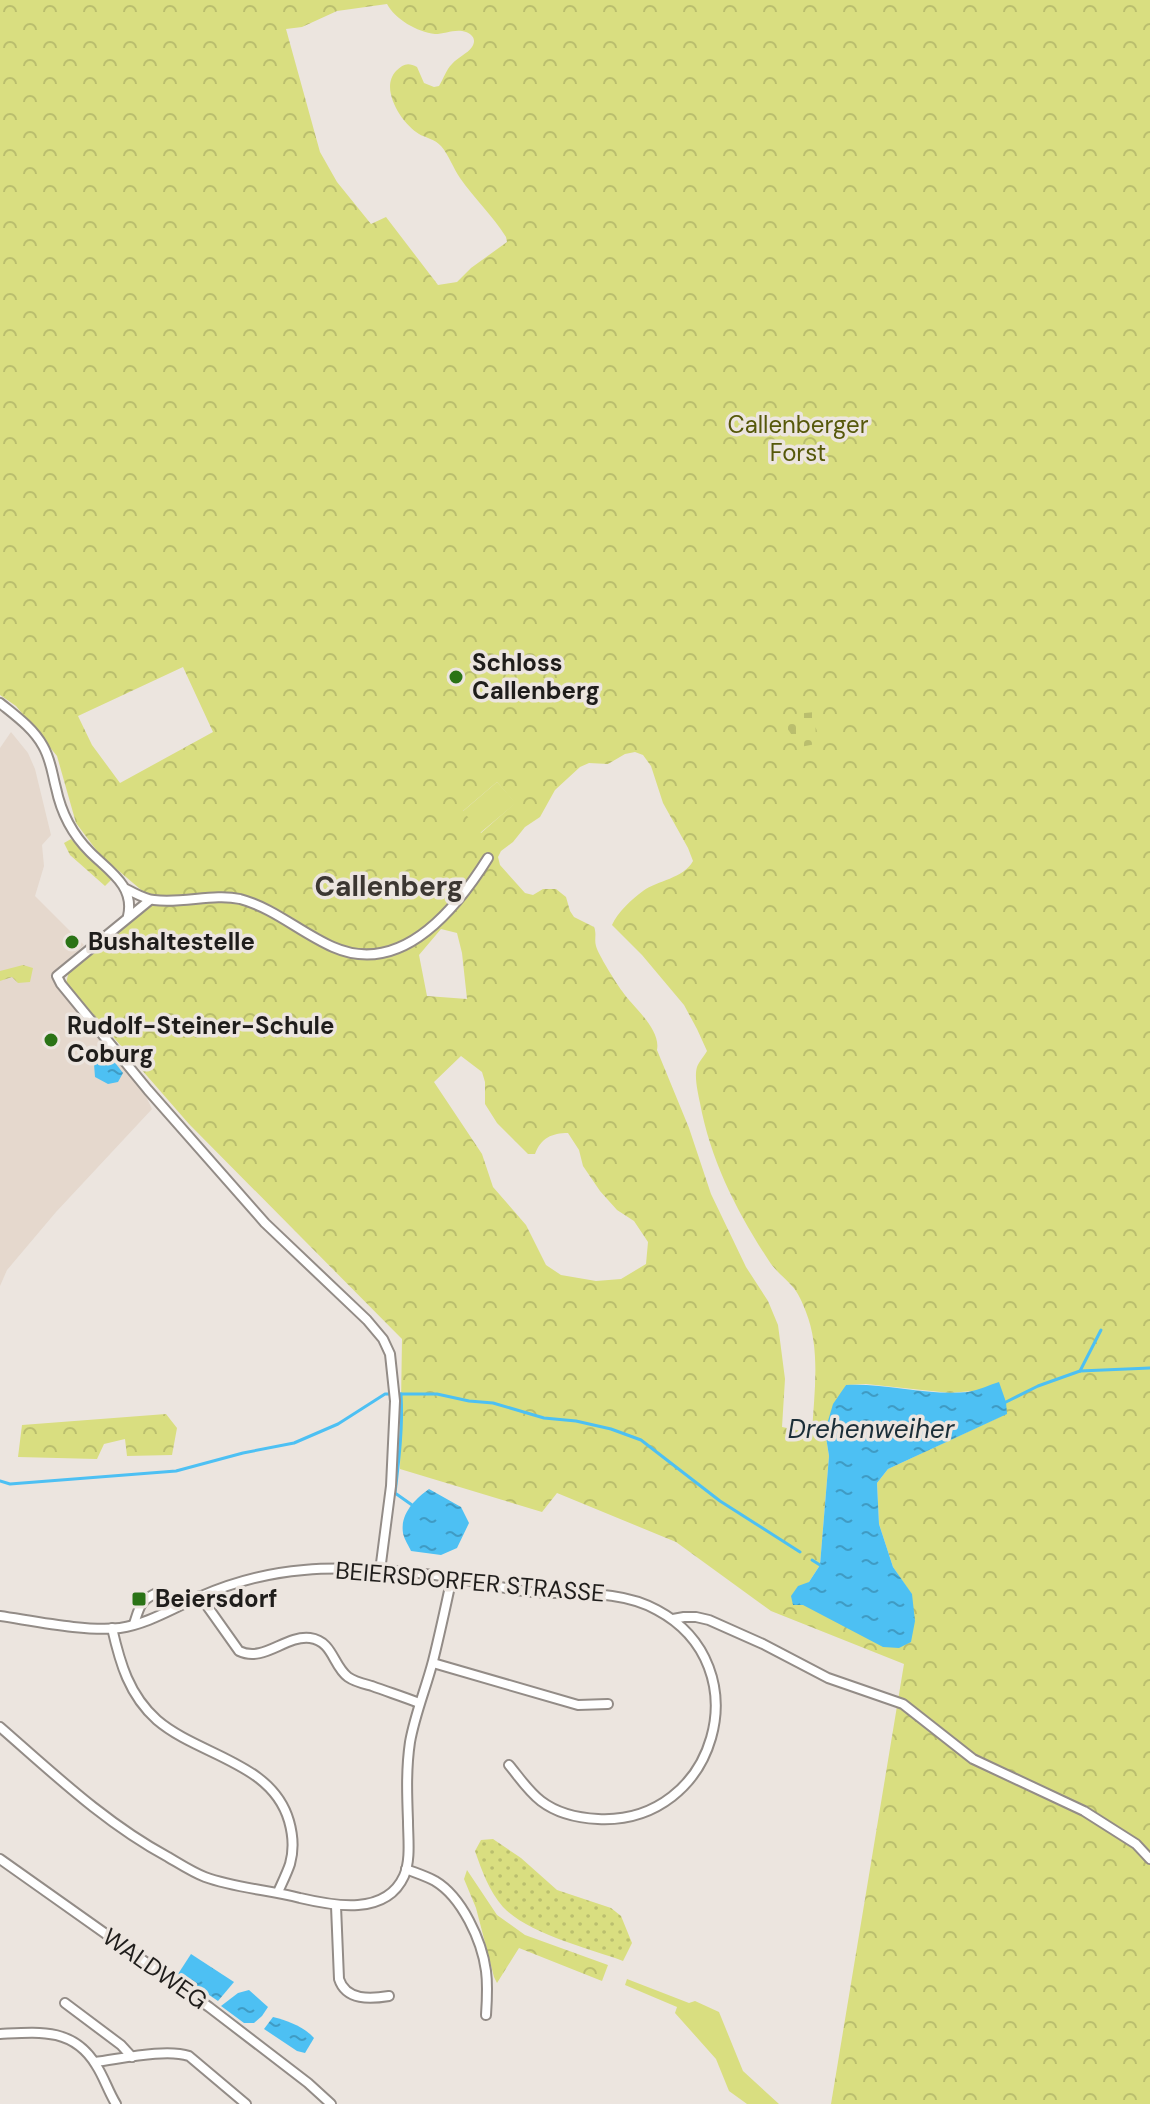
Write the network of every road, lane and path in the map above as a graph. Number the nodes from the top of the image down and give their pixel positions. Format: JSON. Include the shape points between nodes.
{"nodes":[{"id":1,"x":0,"y":703,"type":"edge"},
{"id":2,"x":488,"y":858,"type":"dead end"},
{"id":3,"x":126,"y":889,"type":"junction"},
{"id":4,"x":150,"y":900,"type":"junction"},
{"id":5,"x":128,"y":917,"type":"junction"},
{"id":6,"x":380,"y":1571,"type":"junction"},
{"id":7,"x":452,"y":1577,"type":"junction"},
{"id":8,"x":200,"y":1596,"type":"junction"},
{"id":9,"x":172,"y":1609,"type":"junction"},
{"id":10,"x":0,"y":1616,"type":"edge"},
{"id":11,"x":673,"y":1619,"type":"junction"},
{"id":12,"x":134,"y":1624,"type":"junction"},
{"id":13,"x":112,"y":1628,"type":"junction"},
{"id":14,"x":433,"y":1663,"type":"junction"},
{"id":15,"x":419,"y":1703,"type":"junction"},
{"id":16,"x":608,"y":1704,"type":"dead end"},
{"id":17,"x":0,"y":1727,"type":"edge"},
{"id":18,"x":509,"y":1765,"type":"dead end"},
{"id":19,"x":0,"y":1859,"type":"edge"},
{"id":20,"x":1150,"y":1859,"type":"edge"},
{"id":21,"x":406,"y":1869,"type":"junction"},
{"id":22,"x":278,"y":1892,"type":"junction"},
{"id":23,"x":336,"y":1906,"type":"junction"},
{"id":24,"x":389,"y":1996,"type":"dead end"},
{"id":25,"x":65,"y":2003,"type":"dead end"},
{"id":26,"x":486,"y":2015,"type":"dead end"},
{"id":27,"x":0,"y":2034,"type":"edge"},
{"id":28,"x":132,"y":2057,"type":"junction"},
{"id":29,"x":95,"y":2062,"type":"junction"},
{"id":30,"x":116,"y":2104,"type":"edge"},
{"id":31,"x":246,"y":2104,"type":"edge"},
{"id":32,"x":331,"y":2104,"type":"edge"}],
"edges":[{"from":1,"to":3,"type":"street","via":[[43,745],[71,829]]},
{"from":2,"to":4,"type":"street","via":[[446,914],[389,953],[351,954],[239,899]]},
{"from":3,"to":4,"type":"street"},
{"from":3,"to":5,"type":"street"},
{"from":4,"to":5,"type":"street"},
{"from":5,"to":6,"type":"street","via":[[57,976],[265,1223],[383,1339],[390,1354],[395,1401]]},
{"from":6,"to":7,"type":"street","name":"BEIERSDORFER STRASSE"},
{"from":6,"to":8,"type":"street","name":"BEIERSDORFER STRASSE","via":[[292,1571]]},
{"from":7,"to":11,"type":"street","name":"BEIERSDORFER STRASSE","via":[[530,1592],[630,1599]]},
{"from":7,"to":14,"type":"street"},
{"from":8,"to":9,"type":"street","name":"BEIERSDORFER STRASSE"},
{"from":8,"to":15,"type":"street","via":[[244,1654],[312,1638],[329,1648],[350,1678]]},
{"from":9,"to":12,"type":"street","name":"BEIERSDORFER STRASSE"},
{"from":9,"to":12,"type":"street","via":[[159,1592],[145,1598]]},
{"from":10,"to":13,"type":"street","name":"BEIERSDORFER STRASSE"},
{"from":11,"to":18,"type":"street","via":[[702,1650],[717,1704],[706,1753],[680,1789],[641,1814],[582,1818],[541,1801]]},
{"from":11,"to":20,"type":"street","via":[[709,1620],[828,1678],[903,1704],[973,1759],[1084,1811]]},
{"from":12,"to":13,"type":"street","name":"BEIERSDORFER STRASSE"},
{"from":13,"to":22,"type":"street","via":[[129,1683],[155,1718],[179,1737],[252,1773],[286,1808],[293,1845]]},
{"from":14,"to":15,"type":"street"},
{"from":14,"to":16,"type":"street","via":[[578,1705]]},
{"from":15,"to":21,"type":"street","via":[[407,1774]]},
{"from":17,"to":22,"type":"street","via":[[105,1817],[152,1848],[206,1877]]},
{"from":19,"to":32,"type":"street","name":"WALDWEG","via":[[209,2007]]},
{"from":21,"to":23,"type":"street","via":[[382,1898]]},
{"from":21,"to":26,"type":"street","via":[[448,1891],[470,1922],[486,1968]]},
{"from":22,"to":23,"type":"street"},
{"from":23,"to":24,"type":"street","via":[[342,1987],[372,1999]]},
{"from":25,"to":28,"type":"street"},
{"from":27,"to":29,"type":"street","via":[[54,2033]]},
{"from":28,"to":29,"type":"street"},
{"from":28,"to":31,"type":"street","via":[[189,2056]]},
{"from":29,"to":30,"type":"street"}]}
